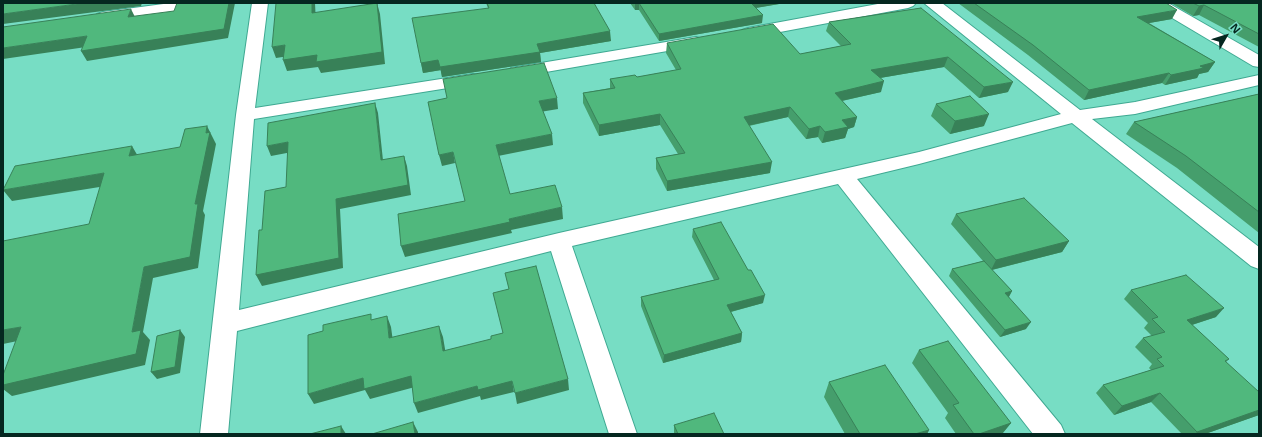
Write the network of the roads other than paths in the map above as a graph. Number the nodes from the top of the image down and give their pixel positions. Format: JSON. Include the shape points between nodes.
{"nodes":[{"id":1,"x":204,"y":3,"type":"edge"},
{"id":2,"x":260,"y":3,"type":"edge"},
{"id":3,"x":908,"y":3,"type":"edge"},
{"id":4,"x":932,"y":3,"type":"edge"},
{"id":5,"x":1157,"y":3,"type":"edge"},
{"id":6,"x":88,"y":19,"type":"edge"},
{"id":7,"x":1259,"y":62,"type":"edge"},
{"id":8,"x":1259,"y":80,"type":"edge"},
{"id":9,"x":245,"y":115,"type":"junction"},
{"id":10,"x":1074,"y":116,"type":"junction"},
{"id":11,"x":843,"y":176,"type":"junction"},
{"id":12,"x":559,"y":241,"type":"junction"},
{"id":13,"x":1259,"y":260,"type":"edge"},
{"id":14,"x":226,"y":323,"type":"junction"},
{"id":15,"x":214,"y":434,"type":"edge"},
{"id":16,"x":622,"y":434,"type":"edge"},
{"id":17,"x":1052,"y":434,"type":"edge"}],
"edges":[{"from":1,"to":6,"type":"street"},
{"from":2,"to":9,"type":"street"},
{"from":3,"to":9,"type":"street","via":[[721,38]]},
{"from":4,"to":10,"type":"street"},
{"from":5,"to":7,"type":"street"},
{"from":8,"to":10,"type":"street","via":[[1135,108]]},
{"from":9,"to":14,"type":"street"},
{"from":10,"to":11,"type":"street"},
{"from":10,"to":13,"type":"street"},
{"from":11,"to":12,"type":"street"},
{"from":11,"to":17,"type":"street"},
{"from":12,"to":14,"type":"street"},
{"from":12,"to":16,"type":"street"},
{"from":14,"to":15,"type":"street"}]}
